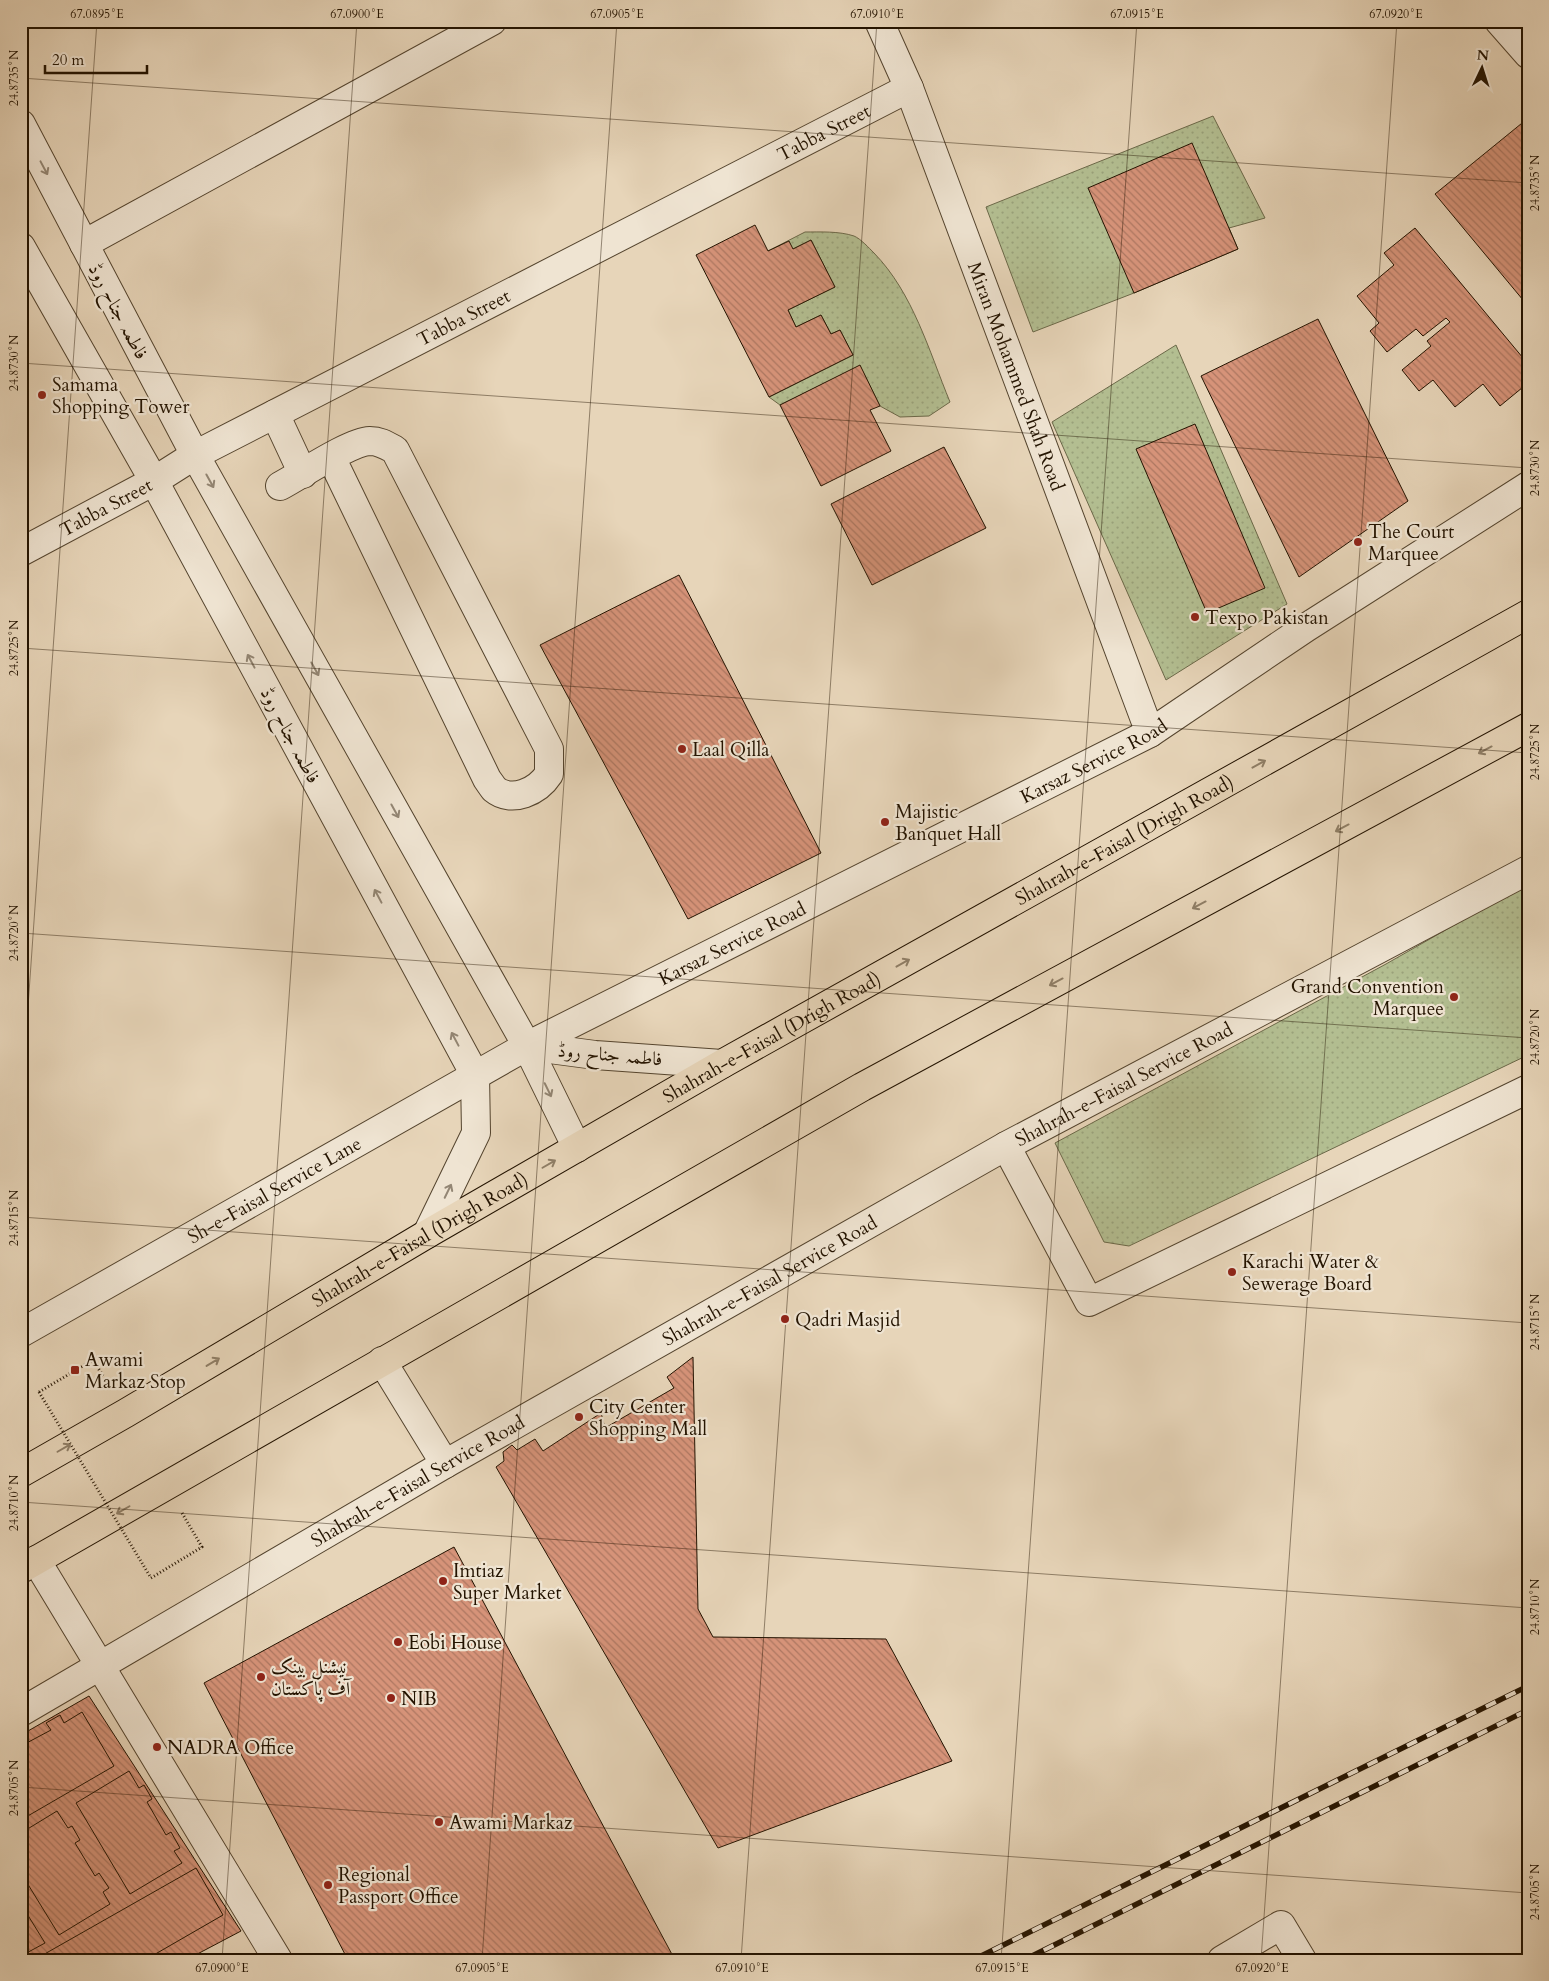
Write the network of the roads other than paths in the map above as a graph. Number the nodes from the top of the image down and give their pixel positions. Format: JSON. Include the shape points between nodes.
{"nodes":[{"id":1,"x":492,"y":21,"type":"edge"},
{"id":2,"x":879,"y":21,"type":"edge"},
{"id":3,"x":1499,"y":21,"type":"edge"},
{"id":4,"x":1528,"y":54,"type":"edge"},
{"id":5,"x":909,"y":88,"type":"junction"},
{"id":6,"x":21,"y":124,"type":"edge"},
{"id":7,"x":84,"y":244,"type":"junction"},
{"id":8,"x":25,"y":264,"type":"edge"},
{"id":9,"x":275,"y":414,"type":"junction"},
{"id":10,"x":195,"y":455,"type":"junction"},
{"id":11,"x":331,"y":457,"type":"junction"},
{"id":12,"x":154,"y":481,"type":"junction"},
{"id":13,"x":1528,"y":486,"type":"edge"},
{"id":14,"x":21,"y":552,"type":"edge"},
{"id":15,"x":1528,"y":614,"type":"edge"},
{"id":16,"x":1528,"y":727,"type":"edge"},
{"id":17,"x":1150,"y":733,"type":"junction"},
{"id":18,"x":1528,"y":870,"type":"edge"},
{"id":19,"x":527,"y":1046,"type":"junction"},
{"id":20,"x":722,"y":1064,"type":"junction"},
{"id":21,"x":475,"y":1075,"type":"junction"},
{"id":22,"x":1528,"y":1089,"type":"edge"},
{"id":23,"x":1006,"y":1146,"type":"junction"},
{"id":24,"x":577,"y":1148,"type":"junction"},
{"id":25,"x":427,"y":1234,"type":"junction"},
{"id":26,"x":21,"y":1333,"type":"edge"},
{"id":27,"x":382,"y":1361,"type":"junction"},
{"id":28,"x":445,"y":1464,"type":"junction"},
{"id":29,"x":21,"y":1472,"type":"edge"},
{"id":30,"x":29,"y":1564,"type":"edge"},
{"id":31,"x":101,"y":1666,"type":"junction"},
{"id":32,"x":21,"y":1712,"type":"edge"},
{"id":33,"x":278,"y":1960,"type":"edge"},
{"id":34,"x":1222,"y":1960,"type":"edge"},
{"id":35,"x":1302,"y":1960,"type":"edge"}],
"edges":[{"from":1,"to":7,"type":"street"},
{"from":2,"to":5,"type":"street","name":"Miran Mohammed Shah Road"},
{"from":3,"to":4,"type":"street"},
{"from":5,"to":9,"type":"street","name":"Tabba Street"},
{"from":5,"to":17,"type":"street","name":"Miran Mohammed Shah Road"},
{"from":6,"to":7,"type":"street","name":"فاطمہ جناح روڈ","one_way":true},
{"from":7,"to":10,"type":"street","name":"فاطمہ جناح روڈ"},
{"from":8,"to":12,"type":"street","name":"فاطمہ جناح روڈ"},
{"from":9,"to":10,"type":"street","name":"Tabba Street"},
{"from":9,"to":11,"type":"street","via":[[292,480]]},
{"from":10,"to":12,"type":"street","name":"Tabba Street"},
{"from":10,"to":19,"type":"street","name":"فاطمہ جناح روڈ","one_way":true},
{"from":11,"to":11,"type":"street","via":[[368,441],[382,442],[395,450],[549,749],[549,774],[536,788],[517,796],[505,794],[495,790],[487,779]]},
{"from":12,"to":14,"type":"street","name":"Tabba Street"},
{"from":21,"to":12,"type":"street","name":"فاطمہ جناح روڈ","one_way":true},
{"from":13,"to":17,"type":"street","name":"Karsaz Service Road","via":[[1307,627]]},
{"from":20,"to":15,"type":"highway","name":"Shahrah-e-Faisal (Drigh Road)","one_way":true},
{"from":16,"to":27,"type":"highway","one_way":true,"via":[[862,1087]]},
{"from":17,"to":19,"type":"street","name":"Karsaz Service Road"},
{"from":18,"to":23,"type":"street","name":"Shahrah-e-Faisal Service Road"},
{"from":19,"to":20,"type":"street","name":"فاطمہ جناح روڈ","via":[[595,1055]]},
{"from":19,"to":21,"type":"street","name":"Sh-e-Faisal Service Lane"},
{"from":19,"to":24,"type":"street","name":"فاطمہ جناح روڈ","one_way":true},
{"from":20,"to":24,"type":"highway","name":"Shahrah-e-Faisal (Drigh Road)"},
{"from":25,"to":21,"type":"street","name":"فاطمہ جناح روڈ","one_way":true,"via":[[476,1133]]},
{"from":21,"to":26,"type":"street","name":"Sh-e-Faisal Service Lane"},
{"from":22,"to":23,"type":"street","via":[[1089,1302]]},
{"from":23,"to":28,"type":"street","name":"Shahrah-e-Faisal Service Road"},
{"from":25,"to":24,"type":"highway","name":"Shahrah-e-Faisal (Drigh Road)","one_way":true},
{"from":29,"to":25,"type":"highway","name":"Shahrah-e-Faisal (Drigh Road)","one_way":true},
{"from":27,"to":28,"type":"street"},
{"from":27,"to":30,"type":"highway","one_way":true},
{"from":28,"to":31,"type":"street","name":"Shahrah-e-Faisal Service Road"},
{"from":30,"to":31,"type":"street"},
{"from":31,"to":32,"type":"street","name":"Shahrah-e-Faisal Service Road"},
{"from":31,"to":33,"type":"street"},
{"from":34,"to":35,"type":"street","via":[[1281,1925]]}]}
